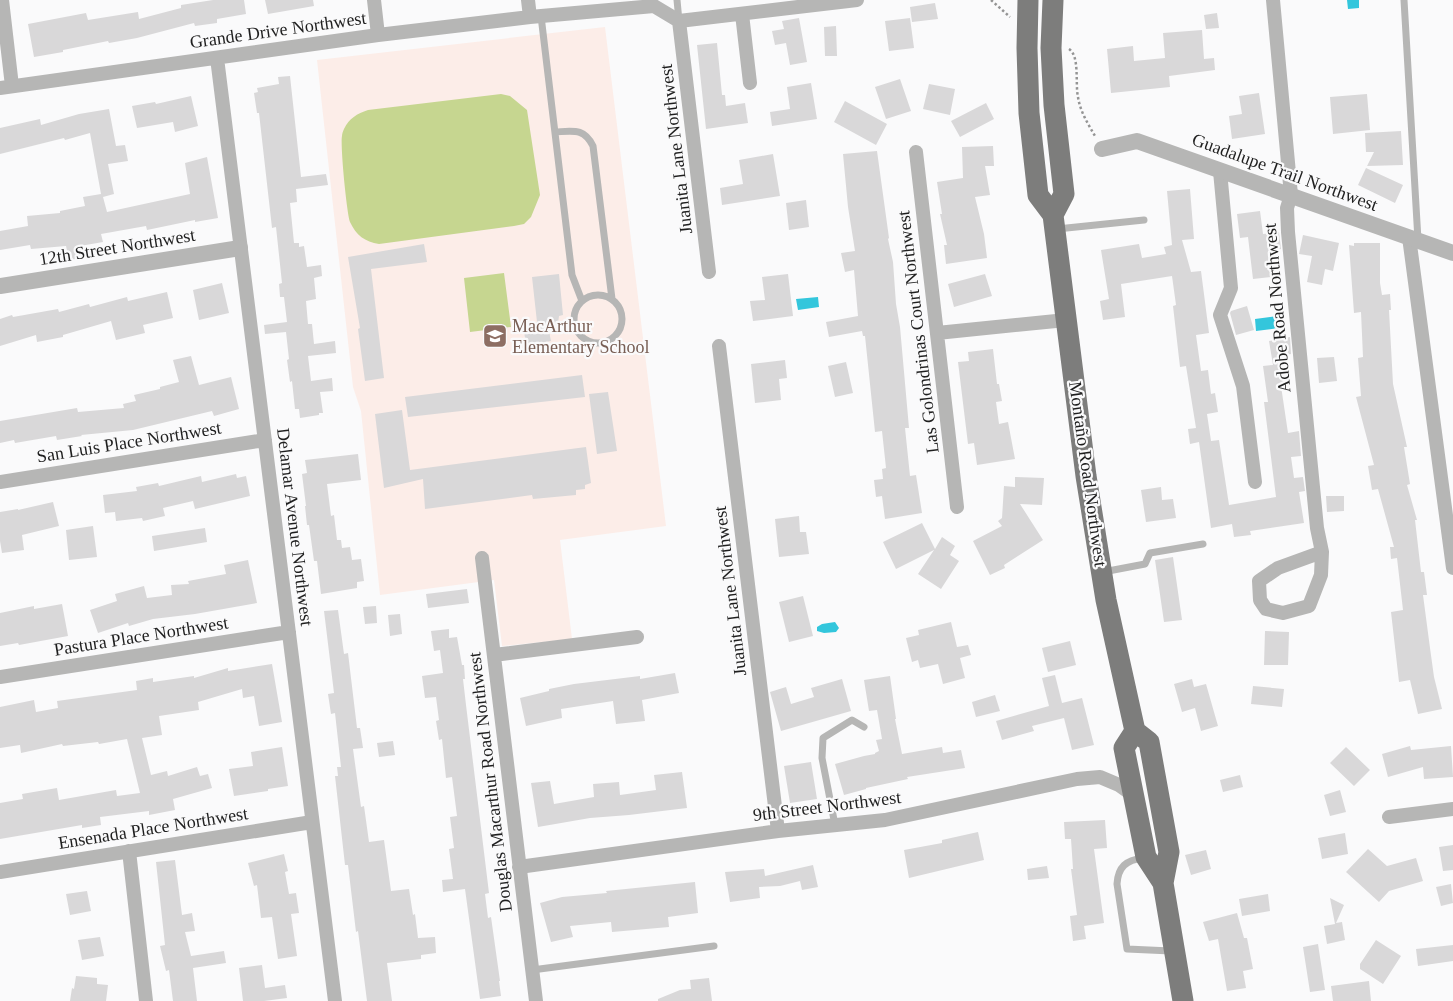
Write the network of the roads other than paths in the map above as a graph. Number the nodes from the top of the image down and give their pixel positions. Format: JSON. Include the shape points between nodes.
{"nodes":[{"id":1,"x":2,"y":0,"type":"edge"},
{"id":2,"x":374,"y":0,"type":"edge"},
{"id":3,"x":528,"y":0,"type":"edge"},
{"id":4,"x":677,"y":0,"type":"edge"},
{"id":5,"x":857,"y":0,"type":"edge"},
{"id":6,"x":1028,"y":0,"type":"edge"},
{"id":7,"x":1053,"y":0,"type":"edge"},
{"id":8,"x":1273,"y":0,"type":"edge"},
{"id":9,"x":1404,"y":0,"type":"edge"},
{"id":10,"x":742,"y":14,"type":"junction"},
{"id":11,"x":536,"y":16,"type":"junction"},
{"id":12,"x":679,"y":21,"type":"junction"},
{"id":13,"x":378,"y":35,"type":"junction"},
{"id":14,"x":218,"y":58,"type":"junction"},
{"id":15,"x":750,"y":83,"type":"dead end"},
{"id":16,"x":6,"y":87,"type":"edge"},
{"id":17,"x":555,"y":132,"type":"junction"},
{"id":18,"x":1102,"y":149,"type":"road end"},
{"id":19,"x":916,"y":152,"type":"dead end"},
{"id":20,"x":1220,"y":171,"type":"junction"},
{"id":21,"x":1291,"y":195,"type":"junction"},
{"id":22,"x":1144,"y":220,"type":"dead end"},
{"id":23,"x":1054,"y":222,"type":"junction"},
{"id":24,"x":1414,"y":239,"type":"junction"},
{"id":25,"x":240,"y":248,"type":"junction"},
{"id":26,"x":1453,"y":253,"type":"edge"},
{"id":27,"x":709,"y":272,"type":"dead end"},
{"id":28,"x":0,"y":286,"type":"edge"},
{"id":29,"x":612,"y":299,"type":"junction"},
{"id":30,"x":582,"y":301,"type":"junction"},
{"id":31,"x":1066,"y":320,"type":"junction"},
{"id":32,"x":937,"y":333,"type":"junction"},
{"id":33,"x":719,"y":346,"type":"dead end"},
{"id":34,"x":265,"y":440,"type":"junction"},
{"id":35,"x":0,"y":482,"type":"edge"},
{"id":36,"x":1255,"y":482,"type":"dead end"},
{"id":37,"x":957,"y":507,"type":"dead end"},
{"id":38,"x":1203,"y":544,"type":"dead end"},
{"id":39,"x":1322,"y":552,"type":"junction"},
{"id":40,"x":482,"y":558,"type":"dead end"},
{"id":41,"x":1453,"y":568,"type":"edge"},
{"id":42,"x":1102,"y":572,"type":"junction"},
{"id":43,"x":288,"y":632,"type":"junction"},
{"id":44,"x":637,"y":637,"type":"dead end"},
{"id":45,"x":494,"y":655,"type":"junction"},
{"id":46,"x":0,"y":677,"type":"edge"},
{"id":47,"x":864,"y":727,"type":"dead end"},
{"id":48,"x":1135,"y":731,"type":"junction"},
{"id":49,"x":1133,"y":796,"type":"junction"},
{"id":50,"x":1453,"y":809,"type":"edge"},
{"id":51,"x":1389,"y":817,"type":"dead end"},
{"id":52,"x":312,"y":822,"type":"junction"},
{"id":53,"x":836,"y":825,"type":"junction"},
{"id":54,"x":778,"y":831,"type":"junction"},
{"id":55,"x":129,"y":851,"type":"junction"},
{"id":56,"x":1146,"y":857,"type":"junction"},
{"id":57,"x":519,"y":867,"type":"junction"},
{"id":58,"x":0,"y":872,"type":"edge"},
{"id":59,"x":1163,"y":883,"type":"junction"},
{"id":60,"x":714,"y":946,"type":"dead end"},
{"id":61,"x":1174,"y":951,"type":"junction"},
{"id":62,"x":532,"y":970,"type":"junction"},
{"id":63,"x":146,"y":1001,"type":"edge"},
{"id":64,"x":335,"y":1001,"type":"edge"},
{"id":65,"x":536,"y":1001,"type":"edge"},
{"id":66,"x":1183,"y":1001,"type":"edge"}],
"edges":[{"from":1,"to":16,"type":"street"},
{"from":2,"to":13,"type":"street"},
{"from":3,"to":11,"type":"street"},
{"from":4,"to":12,"type":"lane"},
{"from":5,"to":10,"type":"street"},
{"from":6,"to":23,"type":"main road","name":"Montaño Road Northwest","via":[[1029,113],[1038,195]]},
{"from":7,"to":23,"type":"main road","via":[[1050,48],[1064,194]]},
{"from":8,"to":21,"type":"street","name":"Adobe Road Northwest"},
{"from":9,"to":24,"type":"lane"},
{"from":10,"to":12,"type":"street"},
{"from":10,"to":15,"type":"street"},
{"from":11,"to":12,"type":"street","name":"Grande Drive Northwest","via":[[654,6]]},
{"from":11,"to":13,"type":"street","name":"Grande Drive Northwest"},
{"from":11,"to":17,"type":"lane"},
{"from":12,"to":27,"type":"street","name":"Juanita Lane Northwest"},
{"from":13,"to":14,"type":"street","name":"Grande Drive Northwest"},
{"from":14,"to":16,"type":"street","name":"Grande Drive Northwest"},
{"from":14,"to":25,"type":"street","name":"Delamar Avenue Northwest"},
{"from":17,"to":29,"type":"lane","via":[[584,133],[593,146]]},
{"from":17,"to":30,"type":"lane","via":[[572,275]]},
{"from":18,"to":20,"type":"street","name":"Guadalupe Trail Northwest","via":[[1137,141]]},
{"from":19,"to":32,"type":"street","name":"Las Golondrinas Court Northwest"},
{"from":20,"to":21,"type":"street","name":"Guadalupe Trail Northwest"},
{"from":20,"to":36,"type":"street","via":[[1231,288],[1220,315],[1244,386]]},
{"from":21,"to":24,"type":"street","name":"Guadalupe Trail Northwest"},
{"from":21,"to":39,"type":"street","name":"Adobe Road Northwest","via":[[1287,208],[1288,232]]},
{"from":22,"to":23,"type":"lane"},
{"from":23,"to":31,"type":"main road","name":"Montaño Road Northwest"},
{"from":24,"to":26,"type":"street","name":"Guadalupe Trail Northwest"},
{"from":24,"to":41,"type":"street"},
{"from":25,"to":28,"type":"street","name":"12th Street Northwest"},
{"from":25,"to":34,"type":"street","name":"Delamar Avenue Northwest"},
{"from":29,"to":30,"type":"lane","via":[[597,295]]},
{"from":29,"to":30,"type":"lane","via":[[622,312],[623,321],[616,336],[603,343],[588,341],[576,330],[574,315]]},
{"from":31,"to":32,"type":"street"},
{"from":31,"to":42,"type":"main road","name":"Montaño Road Northwest"},
{"from":32,"to":37,"type":"street","name":"Las Golondrinas Court Northwest"},
{"from":33,"to":54,"type":"street","name":"Juanita Lane Northwest"},
{"from":34,"to":35,"type":"street","name":"San Luis Place Northwest"},
{"from":34,"to":43,"type":"street","name":"Delamar Avenue Northwest"},
{"from":38,"to":42,"type":"lane","via":[[1150,553],[1145,564]]},
{"from":39,"to":39,"type":"street","name":"Adobe Road Northwest","via":[[1278,568],[1259,582],[1260,600],[1266,609],[1283,614],[1309,606],[1321,575]]},
{"from":40,"to":45,"type":"street","name":"Douglas Macarthur Road Northwest"},
{"from":42,"to":48,"type":"main road","name":"Montaño Road Northwest"},
{"from":43,"to":46,"type":"street","name":"Pastura Place Northwest"},
{"from":43,"to":52,"type":"street","name":"Delamar Avenue Northwest"},
{"from":44,"to":45,"type":"street"},
{"from":45,"to":57,"type":"street","name":"Douglas Macarthur Road Northwest"},
{"from":47,"to":53,"type":"lane","via":[[852,720],[823,738],[822,758]]},
{"from":48,"to":49,"type":"main road","name":"Montaño Road Northwest","via":[[1124,748]]},
{"from":48,"to":59,"type":"main road","name":"Montaño Road Northwest","via":[[1149,742],[1153,760],[1169,852]]},
{"from":49,"to":53,"type":"street","name":"9th Street Northwest","via":[[1119,785],[1100,777],[1077,779],[886,820]]},
{"from":49,"to":56,"type":"main road","name":"Montaño Road Northwest"},
{"from":50,"to":51,"type":"street"},
{"from":52,"to":55,"type":"street","name":"Ensenada Place Northwest"},
{"from":52,"to":64,"type":"street","name":"Delamar Avenue Northwest"},
{"from":53,"to":54,"type":"street","name":"9th Street Northwest"},
{"from":54,"to":57,"type":"street","name":"9th Street Northwest"},
{"from":55,"to":58,"type":"street","name":"Ensenada Place Northwest"},
{"from":55,"to":63,"type":"street"},
{"from":56,"to":59,"type":"main road","name":"Montaño Road Northwest"},
{"from":56,"to":61,"type":"lane","via":[[1132,859],[1122,866],[1118,876],[1127,949]]},
{"from":57,"to":62,"type":"street","name":"Douglas Macarthur Road Northwest"},
{"from":59,"to":61,"type":"main road","name":"Montaño Road Northwest"},
{"from":60,"to":62,"type":"lane"},
{"from":61,"to":66,"type":"main road","name":"Montaño Road Northwest"},
{"from":62,"to":65,"type":"street","name":"Douglas Macarthur Road Northwest"}]}
